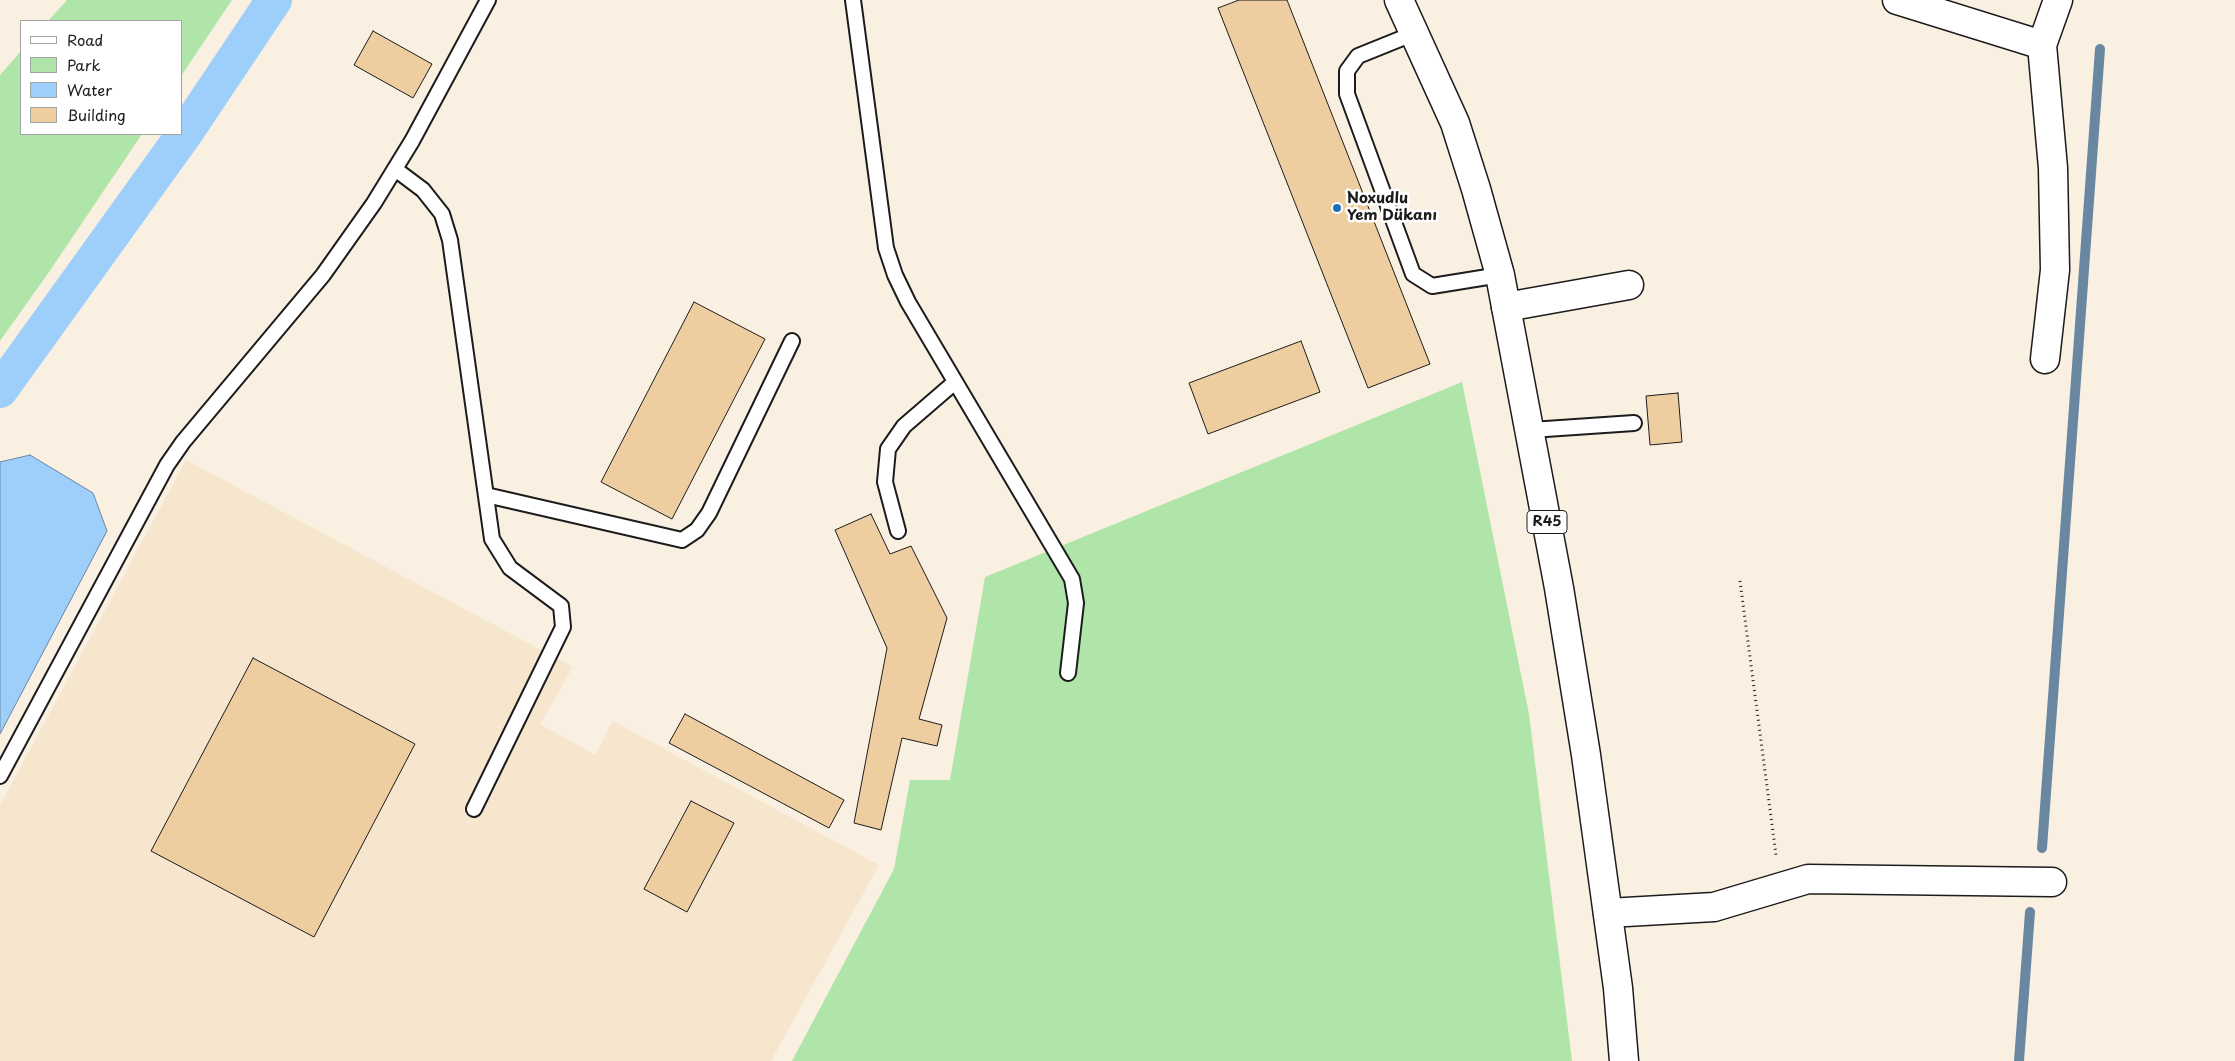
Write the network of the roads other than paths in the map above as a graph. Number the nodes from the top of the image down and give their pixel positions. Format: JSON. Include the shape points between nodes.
{"nodes":[{"id":1,"x":488,"y":0,"type":"edge"},
{"id":2,"x":853,"y":0,"type":"edge"},
{"id":3,"x":1399,"y":0,"type":"edge"},
{"id":4,"x":1897,"y":0,"type":"edge"},
{"id":5,"x":2058,"y":0,"type":"edge"},
{"id":6,"x":1415,"y":33,"type":"junction"},
{"id":7,"x":2042,"y":46,"type":"junction"},
{"id":8,"x":395,"y":169,"type":"junction"},
{"id":9,"x":1500,"y":275,"type":"junction"},
{"id":10,"x":1629,"y":285,"type":"dead end"},
{"id":11,"x":1506,"y":307,"type":"junction"},
{"id":12,"x":792,"y":341,"type":"dead end"},
{"id":13,"x":2045,"y":359,"type":"dead end"},
{"id":14,"x":955,"y":382,"type":"junction"},
{"id":15,"x":1634,"y":423,"type":"dead end"},
{"id":16,"x":1531,"y":430,"type":"junction"},
{"id":17,"x":486,"y":495,"type":"junction"},
{"id":18,"x":898,"y":531,"type":"dead end"},
{"id":19,"x":1068,"y":673,"type":"dead end"},
{"id":20,"x":0,"y":776,"type":"edge"},
{"id":21,"x":474,"y":809,"type":"dead end"},
{"id":22,"x":2052,"y":882,"type":"dead end"},
{"id":23,"x":1608,"y":913,"type":"junction"},
{"id":24,"x":1624,"y":1061,"type":"edge"}],
"edges":[{"from":1,"to":8,"type":"lane"},
{"from":2,"to":14,"type":"lane","via":[[886,248],[908,302]]},
{"from":3,"to":6,"type":"main road","number":"R45"},
{"from":4,"to":7,"type":"main road"},
{"from":5,"to":7,"type":"main road"},
{"from":6,"to":9,"type":"main road","number":"R45","via":[[1455,123]]},
{"from":6,"to":9,"type":"lane","via":[[1358,56],[1347,71],[1347,94],[1413,274],[1432,286]]},
{"from":7,"to":13,"type":"main road","via":[[2052,168],[2055,270]]},
{"from":8,"to":17,"type":"lane","via":[[423,190],[442,214],[450,240]]},
{"from":8,"to":20,"type":"lane","via":[[323,275],[167,465]]},
{"from":9,"to":11,"type":"main road","number":"R45"},
{"from":10,"to":11,"type":"main road"},
{"from":11,"to":16,"type":"main road","number":"R45"},
{"from":12,"to":17,"type":"lane","via":[[709,513],[697,530],[682,540]]},
{"from":14,"to":18,"type":"lane","via":[[904,426],[888,449],[885,482]]},
{"from":14,"to":19,"type":"lane","via":[[1072,579],[1076,603]]},
{"from":15,"to":16,"type":"lane"},
{"from":16,"to":23,"type":"main road","number":"R45","via":[[1585,745]]},
{"from":17,"to":21,"type":"lane","via":[[492,539],[510,568],[561,606],[563,627]]},
{"from":22,"to":23,"type":"main road","via":[[1808,878],[1714,906]]},
{"from":23,"to":24,"type":"main road","number":"R45"}]}
